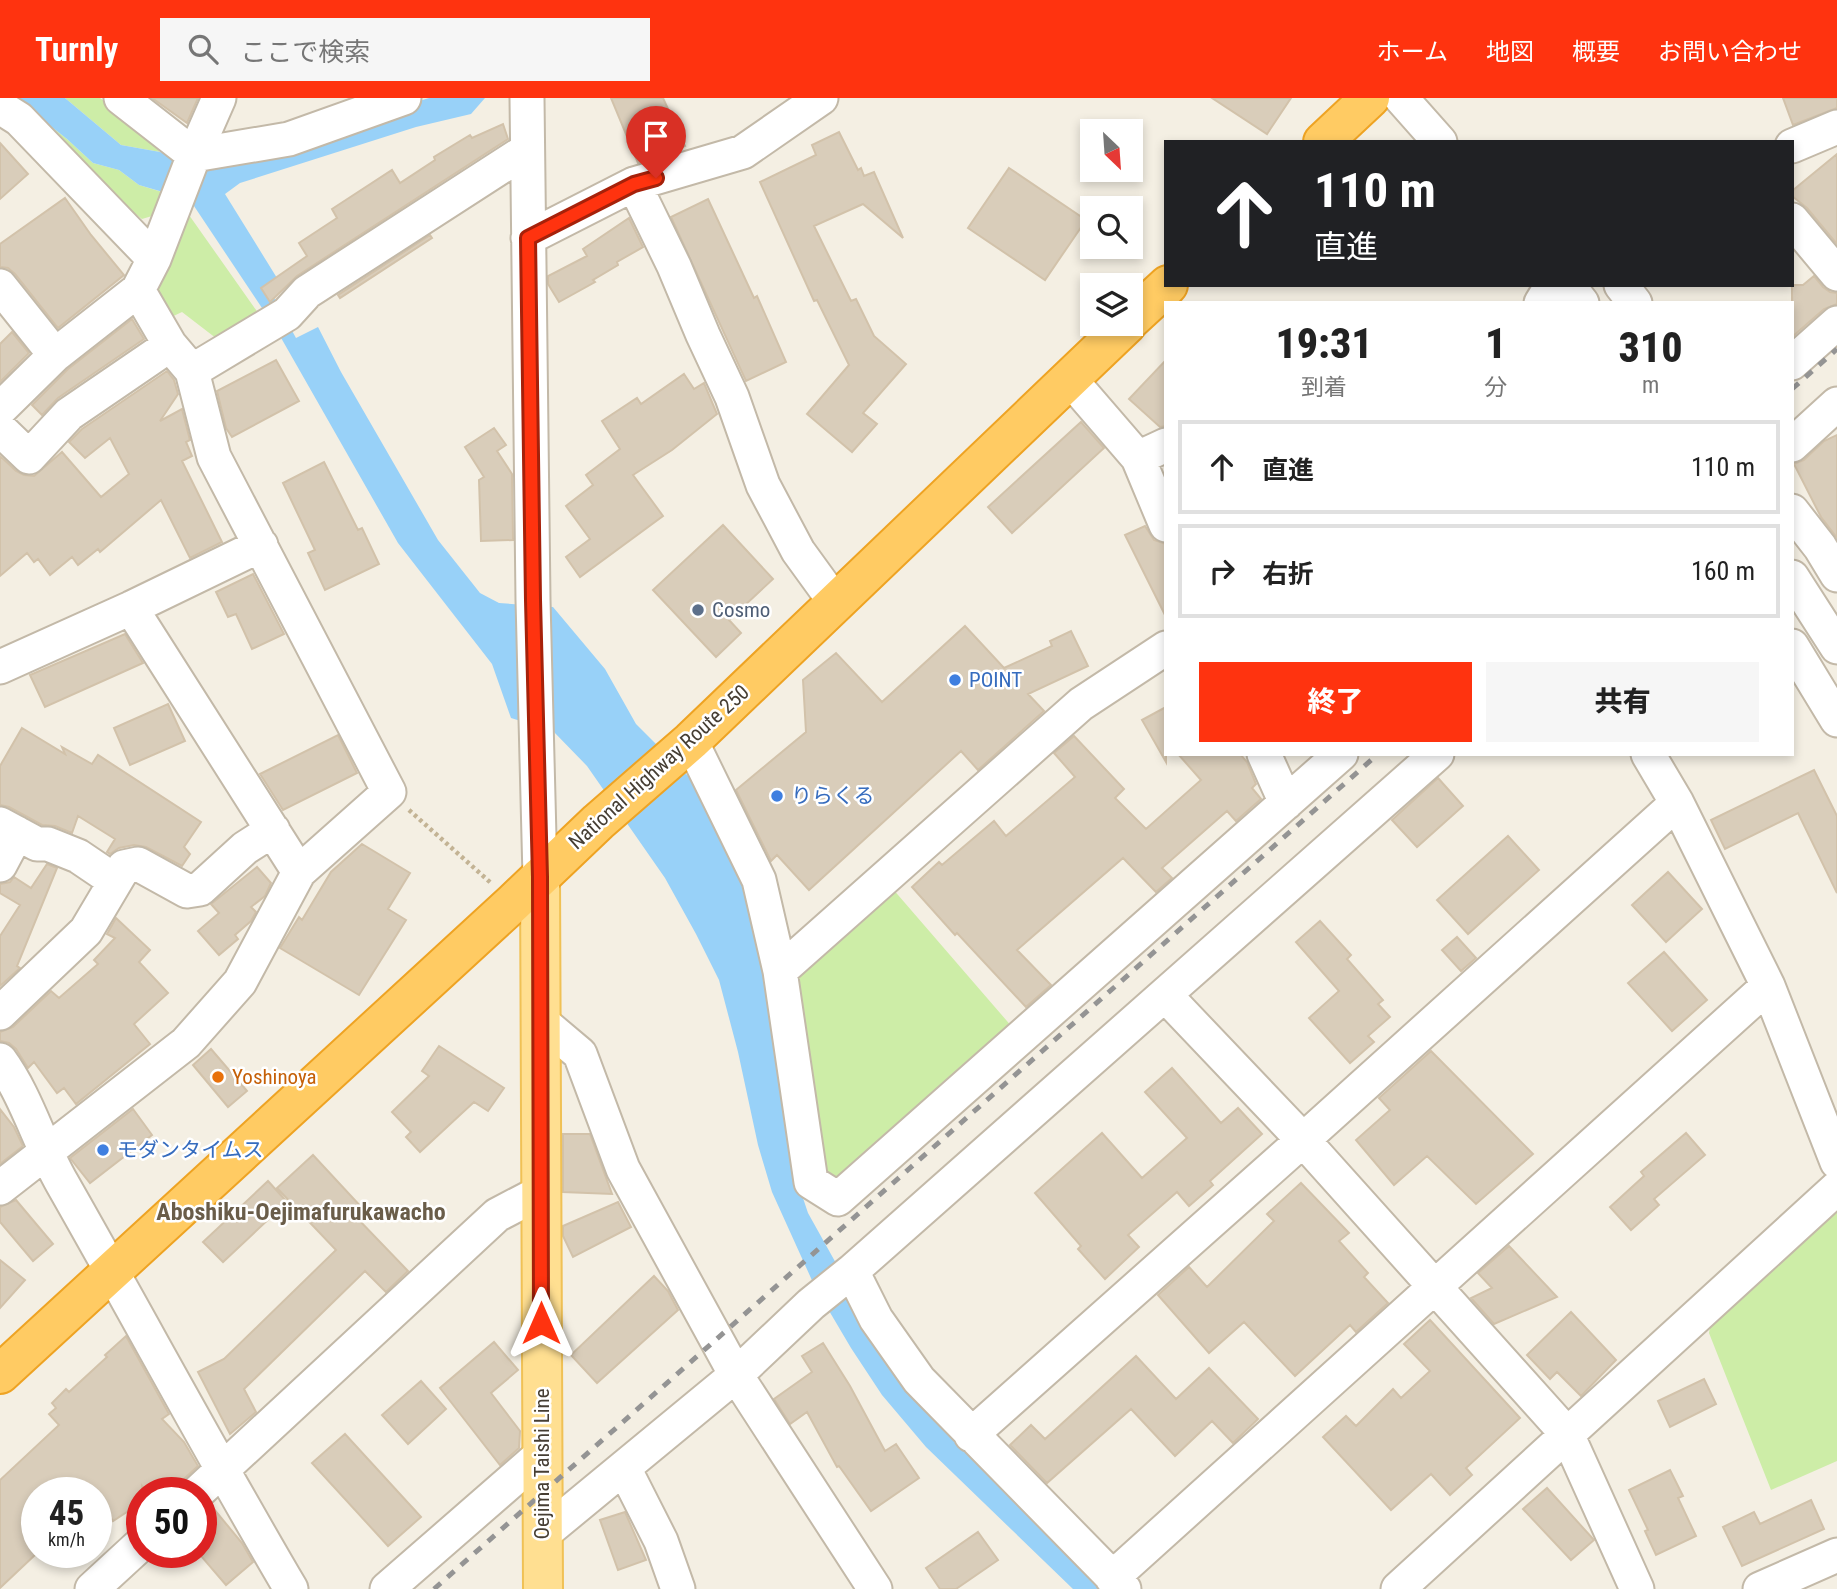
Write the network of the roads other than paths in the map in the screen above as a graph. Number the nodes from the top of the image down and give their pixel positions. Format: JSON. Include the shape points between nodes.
{"nodes":[{"id":1,"x":121,"y":98,"type":"edge"},
{"id":2,"x":219,"y":98,"type":"edge"},
{"id":3,"x":404,"y":98,"type":"edge"},
{"id":4,"x":821,"y":98,"type":"edge"},
{"id":5,"x":1370,"y":98,"type":"edge"},
{"id":6,"x":1401,"y":98,"type":"edge"},
{"id":7,"x":524,"y":102,"type":"edge"},
{"id":8,"x":0,"y":107,"type":"edge"},
{"id":9,"x":1837,"y":127,"type":"edge"},
{"id":10,"x":1325,"y":140,"type":"edge"},
{"id":11,"x":1438,"y":140,"type":"edge"},
{"id":12,"x":1794,"y":145,"type":"edge"},
{"id":13,"x":527,"y":150,"type":"junction"},
{"id":14,"x":194,"y":155,"type":"junction"},
{"id":15,"x":634,"y":184,"type":"junction"},
{"id":16,"x":1794,"y":222,"type":"edge"},
{"id":17,"x":528,"y":238,"type":"junction"},
{"id":18,"x":154,"y":259,"type":"junction"},
{"id":19,"x":1837,"y":274,"type":"edge"},
{"id":20,"x":0,"y":287,"type":"edge"},
{"id":21,"x":1166,"y":287,"type":"edge"},
{"id":22,"x":1570,"y":287,"type":"edge"},
{"id":23,"x":138,"y":290,"type":"junction"},
{"id":24,"x":1580,"y":301,"type":"edge"},
{"id":25,"x":1143,"y":309,"type":"edge"},
{"id":26,"x":1837,"y":323,"type":"edge"},
{"id":27,"x":1114,"y":336,"type":"edge"},
{"id":28,"x":170,"y":345,"type":"junction"},
{"id":29,"x":55,"y":355,"type":"junction"},
{"id":30,"x":1794,"y":361,"type":"edge"},
{"id":31,"x":192,"y":371,"type":"junction"},
{"id":32,"x":1069,"y":378,"type":"junction"},
{"id":33,"x":1837,"y":404,"type":"edge"},
{"id":34,"x":0,"y":409,"type":"edge"},
{"id":35,"x":0,"y":429,"type":"edge"},
{"id":36,"x":1794,"y":442,"type":"edge"},
{"id":37,"x":1152,"y":451,"type":"edge"},
{"id":38,"x":1794,"y":513,"type":"edge"},
{"id":39,"x":1164,"y":514,"type":"edge"},
{"id":40,"x":261,"y":545,"type":"junction"},
{"id":41,"x":1837,"y":575,"type":"edge"},
{"id":42,"x":1794,"y":580,"type":"edge"},
{"id":43,"x":835,"y":601,"type":"junction"},
{"id":44,"x":131,"y":608,"type":"junction"},
{"id":45,"x":1837,"y":647,"type":"edge"},
{"id":46,"x":1164,"y":649,"type":"edge"},
{"id":47,"x":1794,"y":649,"type":"edge"},
{"id":48,"x":0,"y":667,"type":"edge"},
{"id":49,"x":1837,"y":720,"type":"edge"},
{"id":50,"x":691,"y":741,"type":"junction"},
{"id":51,"x":1265,"y":756,"type":"edge"},
{"id":52,"x":1339,"y":756,"type":"edge"},
{"id":53,"x":1435,"y":756,"type":"edge"},
{"id":54,"x":1649,"y":756,"type":"edge"},
{"id":55,"x":1286,"y":803,"type":"junction"},
{"id":56,"x":1676,"y":803,"type":"junction"},
{"id":57,"x":8,"y":828,"type":"edge"},
{"id":58,"x":272,"y":830,"type":"junction"},
{"id":59,"x":0,"y":865,"type":"edge"},
{"id":60,"x":299,"y":872,"type":"junction"},
{"id":61,"x":115,"y":881,"type":"junction"},
{"id":62,"x":527,"y":890,"type":"junction"},
{"id":63,"x":780,"y":971,"type":"junction"},
{"id":64,"x":1768,"y":986,"type":"junction"},
{"id":65,"x":1165,"y":995,"type":"junction"},
{"id":66,"x":0,"y":1013,"type":"edge"},
{"id":67,"x":542,"y":1022,"type":"junction"},
{"id":68,"x":0,"y":1060,"type":"edge"},
{"id":69,"x":1303,"y":1140,"type":"junction"},
{"id":70,"x":46,"y":1154,"type":"junction"},
{"id":71,"x":1837,"y":1162,"type":"edge"},
{"id":72,"x":0,"y":1188,"type":"edge"},
{"id":73,"x":1837,"y":1188,"type":"edge"},
{"id":74,"x":541,"y":1192,"type":"junction"},
{"id":75,"x":112,"y":1271,"type":"junction"},
{"id":76,"x":852,"y":1271,"type":"junction"},
{"id":77,"x":1434,"y":1287,"type":"junction"},
{"id":78,"x":0,"y":1374,"type":"edge"},
{"id":79,"x":736,"y":1375,"type":"junction"},
{"id":80,"x":1567,"y":1434,"type":"junction"},
{"id":81,"x":971,"y":1435,"type":"junction"},
{"id":82,"x":542,"y":1454,"type":"junction"},
{"id":83,"x":624,"y":1468,"type":"junction"},
{"id":84,"x":207,"y":1477,"type":"edge"},
{"id":85,"x":214,"y":1477,"type":"edge"},
{"id":86,"x":217,"y":1493,"type":"edge"},
{"id":87,"x":542,"y":1535,"type":"junction"},
{"id":88,"x":1837,"y":1555,"type":"edge"},
{"id":89,"x":126,"y":1558,"type":"edge"},
{"id":90,"x":1118,"y":1583,"type":"edge"},
{"id":91,"x":92,"y":1589,"type":"edge"},
{"id":92,"x":290,"y":1589,"type":"edge"},
{"id":93,"x":387,"y":1589,"type":"edge"},
{"id":94,"x":543,"y":1589,"type":"edge"},
{"id":95,"x":678,"y":1589,"type":"edge"},
{"id":96,"x":875,"y":1589,"type":"edge"},
{"id":97,"x":1398,"y":1589,"type":"edge"},
{"id":98,"x":1637,"y":1589,"type":"edge"},
{"id":99,"x":1760,"y":1589,"type":"edge"}],
"edges":[{"from":1,"to":14,"type":"street"},
{"from":2,"to":14,"type":"street"},
{"from":3,"to":14,"type":"street","via":[[289,139]]},
{"from":4,"to":15,"type":"street","via":[[743,152]]},
{"from":5,"to":10,"type":"highway"},
{"from":6,"to":11,"type":"street"},
{"from":7,"to":13,"type":"street"},
{"from":8,"to":18,"type":"street","via":[[19,119]]},
{"from":9,"to":12,"type":"street"},
{"from":13,"to":17,"type":"street"},
{"from":13,"to":31,"type":"street","via":[[307,292],[277,321]]},
{"from":14,"to":18,"type":"street"},
{"from":15,"to":17,"type":"street"},
{"from":15,"to":43,"type":"street","via":[[732,397],[763,485],[798,551]]},
{"from":16,"to":19,"type":"street"},
{"from":17,"to":62,"type":"street","via":[[535,733]]},
{"from":18,"to":23,"type":"street"},
{"from":20,"to":29,"type":"street"},
{"from":21,"to":25,"type":"highway","name":"National Highway Route 250"},
{"from":22,"to":24,"type":"street"},
{"from":23,"to":28,"type":"street"},
{"from":23,"to":29,"type":"street"},
{"from":26,"to":30,"type":"street"},
{"from":27,"to":32,"type":"highway","name":"National Highway Route 250"},
{"from":28,"to":31,"type":"street"},
{"from":28,"to":35,"type":"street","via":[[69,414],[29,457]]},
{"from":29,"to":34,"type":"street"},
{"from":31,"to":40,"type":"street","via":[[214,457]]},
{"from":32,"to":37,"type":"street"},
{"from":32,"to":43,"type":"highway","name":"National Highway Route 250"},
{"from":33,"to":36,"type":"street"},
{"from":37,"to":39,"type":"street"},
{"from":38,"to":41,"type":"street"},
{"from":40,"to":44,"type":"street"},
{"from":40,"to":60,"type":"street","via":[[388,792]]},
{"from":42,"to":45,"type":"street"},
{"from":43,"to":50,"type":"highway","name":"National Highway Route 250"},
{"from":44,"to":48,"type":"street"},
{"from":44,"to":58,"type":"street"},
{"from":46,"to":63,"type":"street","via":[[1081,704]]},
{"from":47,"to":49,"type":"street"},
{"from":50,"to":62,"type":"highway","name":"National Highway Route 250"},
{"from":50,"to":63,"type":"street","via":[[759,880]]},
{"from":51,"to":55,"type":"street"},
{"from":52,"to":55,"type":"street"},
{"from":53,"to":65,"type":"street"},
{"from":54,"to":56,"type":"street"},
{"from":55,"to":63,"type":"street","via":[[838,1199],[811,1182]]},
{"from":56,"to":64,"type":"street"},
{"from":56,"to":69,"type":"street"},
{"from":57,"to":59,"type":"street"},
{"from":57,"to":61,"type":"street","via":[[37,844],[78,856]]},
{"from":58,"to":60,"type":"street"},
{"from":58,"to":61,"type":"street","via":[[200,889],[187,891],[138,864],[124,867]]},
{"from":60,"to":70,"type":"street","via":[[240,982],[186,1043]]},
{"from":61,"to":66,"type":"street","via":[[86,931]]},
{"from":62,"to":67,"type":"main road","name":"Oejima Taishi Line"},
{"from":62,"to":75,"type":"highway","name":"National Highway Route 250"},
{"from":64,"to":71,"type":"street"},
{"from":64,"to":77,"type":"street"},
{"from":65,"to":69,"type":"street"},
{"from":65,"to":76,"type":"street"},
{"from":67,"to":74,"type":"main road","name":"Oejima Taishi Line"},
{"from":67,"to":79,"type":"street","via":[[580,1054],[623,1169]]},
{"from":68,"to":70,"type":"street","via":[[15,1081]]},
{"from":69,"to":77,"type":"street"},
{"from":69,"to":81,"type":"street"},
{"from":70,"to":72,"type":"street"},
{"from":70,"to":75,"type":"street"},
{"from":73,"to":80,"type":"street"},
{"from":74,"to":82,"type":"main road","name":"Oejima Taishi Line"},
{"from":74,"to":85,"type":"street","via":[[497,1215]]},
{"from":75,"to":78,"type":"highway","name":"National Highway Route 250"},
{"from":75,"to":84,"type":"street"},
{"from":76,"to":79,"type":"street"},
{"from":76,"to":81,"type":"street","via":[[876,1319],[919,1380]]},
{"from":77,"to":80,"type":"street"},
{"from":77,"to":90,"type":"street"},
{"from":79,"to":83,"type":"street"},
{"from":79,"to":96,"type":"street"},
{"from":80,"to":97,"type":"street"},
{"from":80,"to":98,"type":"street"},
{"from":81,"to":90,"type":"street"},
{"from":82,"to":87,"type":"main road","name":"Oejima Taishi Line"},
{"from":82,"to":93,"type":"street"},
{"from":83,"to":87,"type":"street"},
{"from":83,"to":95,"type":"street","via":[[661,1541]]},
{"from":86,"to":92,"type":"street"},
{"from":87,"to":94,"type":"main road","name":"Oejima Taishi Line"},
{"from":88,"to":99,"type":"street"},
{"from":89,"to":91,"type":"street"}]}
